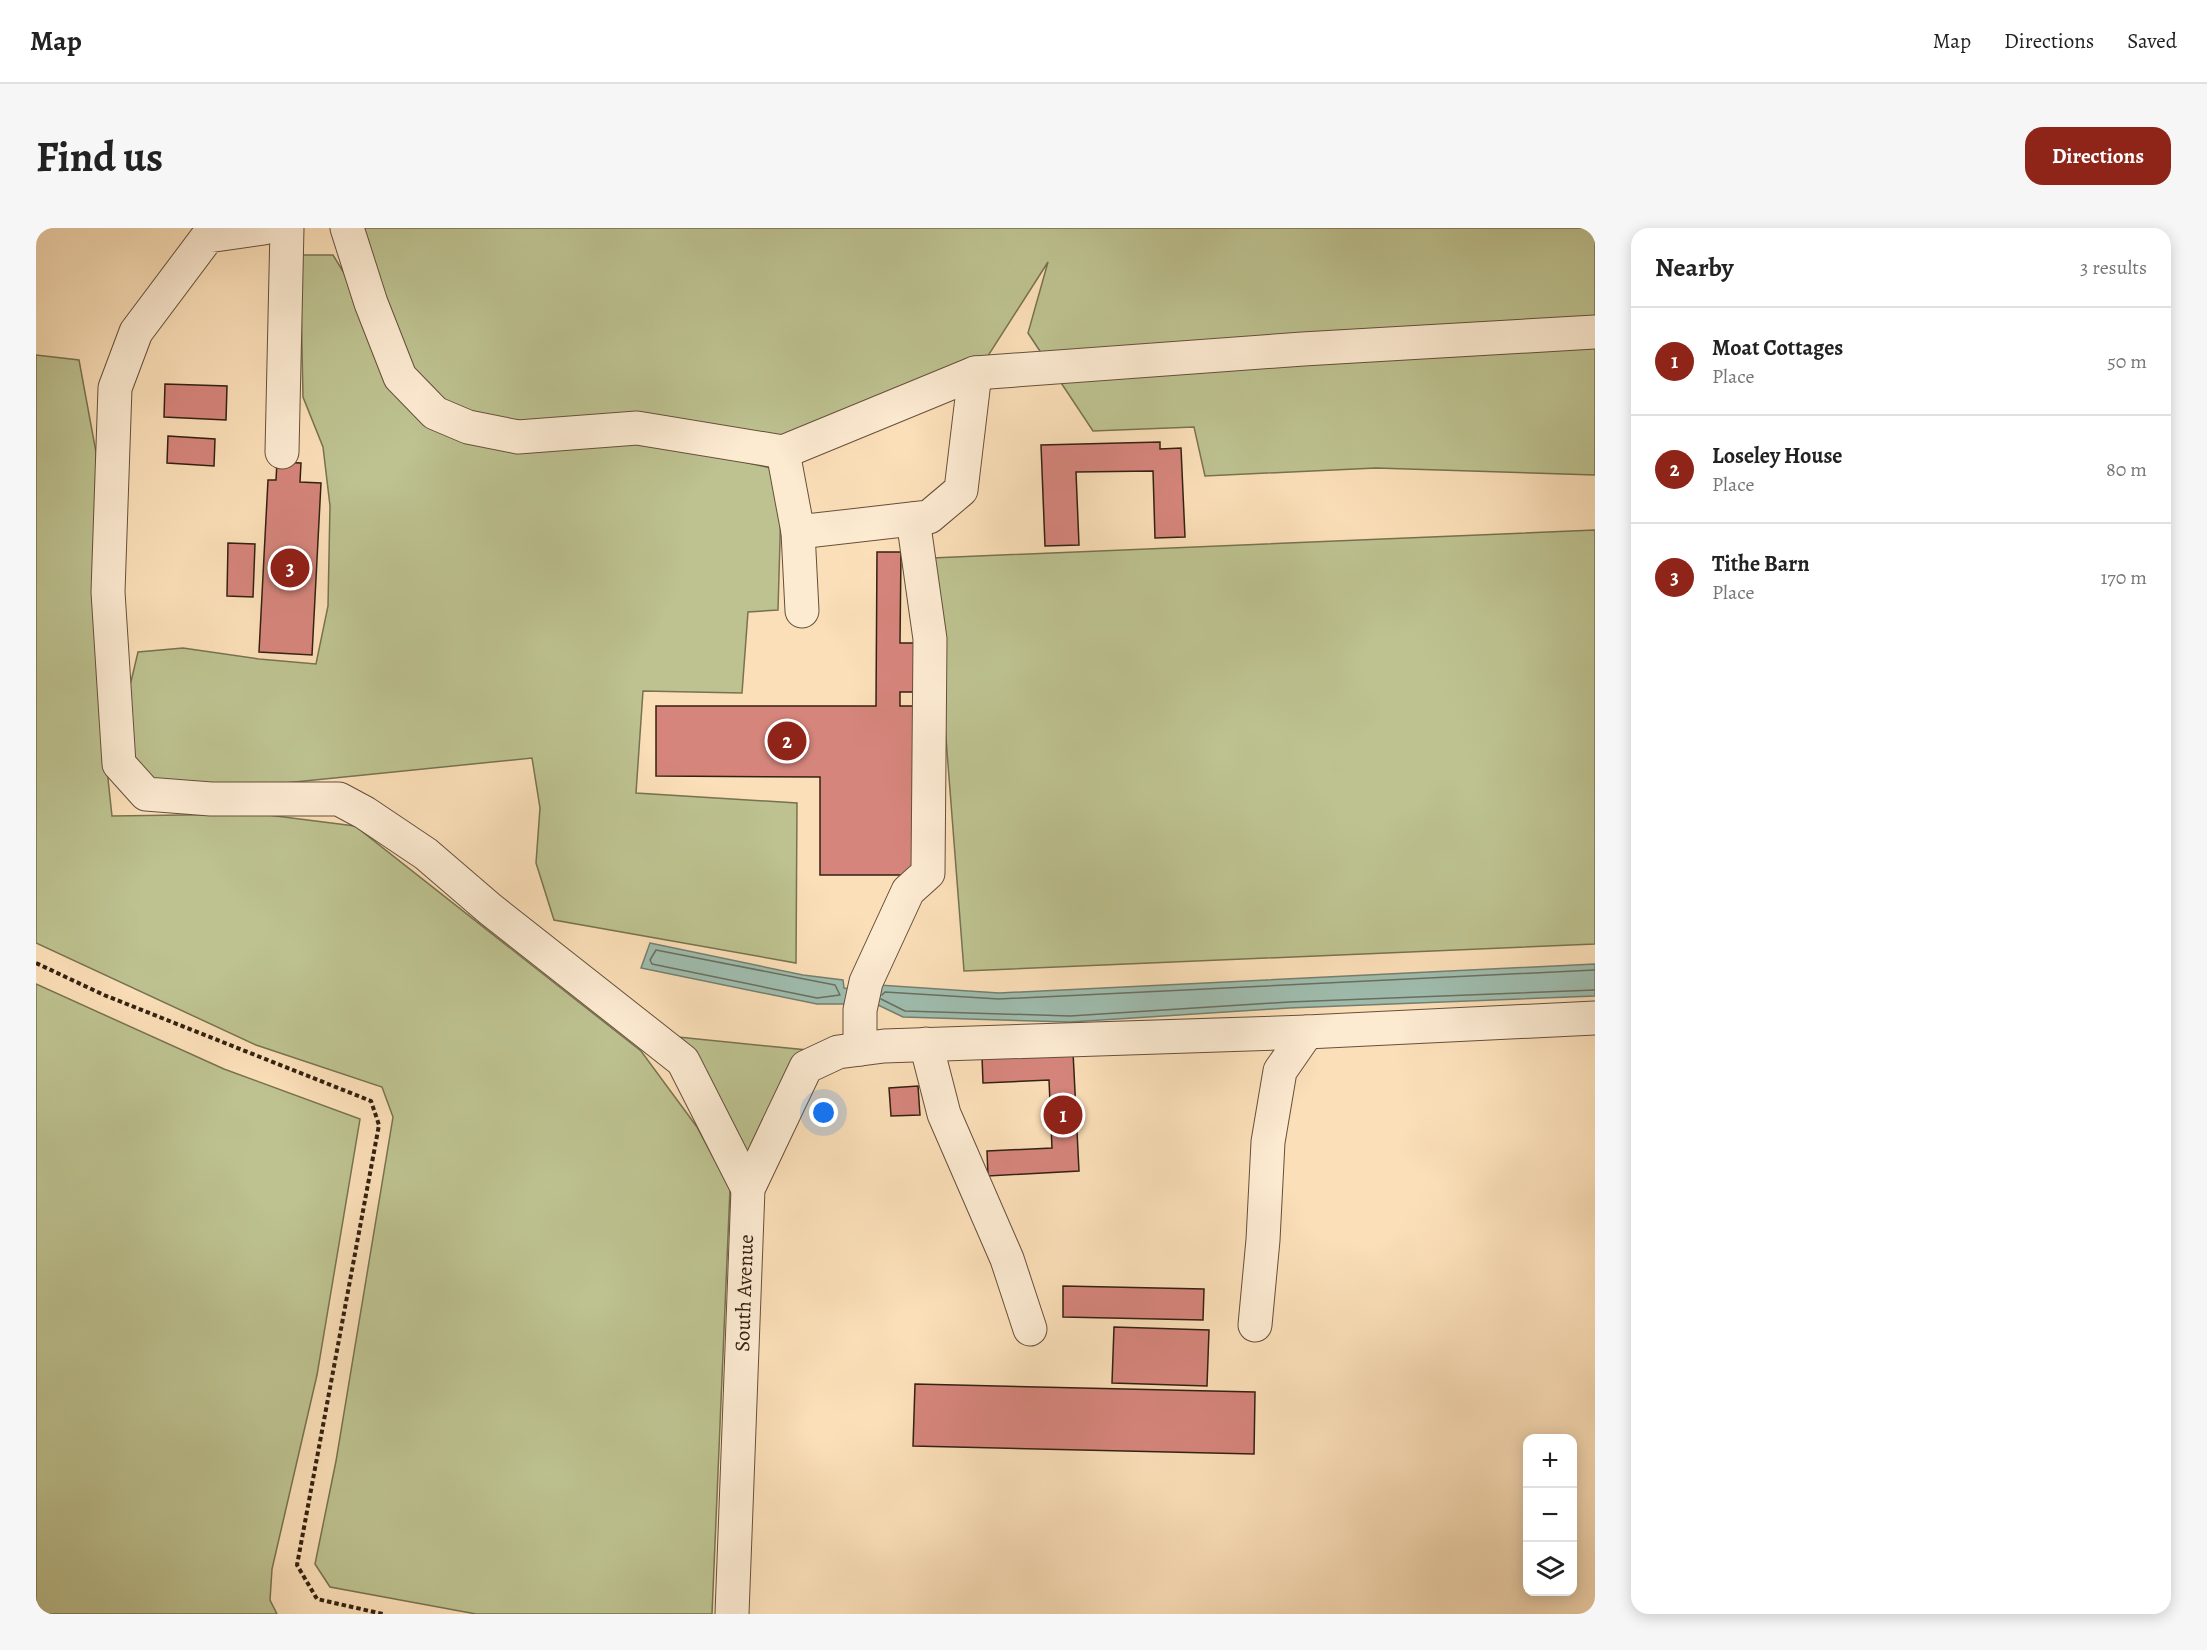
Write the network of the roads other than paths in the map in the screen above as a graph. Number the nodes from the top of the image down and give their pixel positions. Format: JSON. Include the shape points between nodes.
{"nodes":[{"id":1,"x":264,"y":228,"type":"edge"},
{"id":2,"x":287,"y":228,"type":"edge"},
{"id":3,"x":347,"y":228,"type":"edge"},
{"id":4,"x":1595,"y":332,"type":"edge"},
{"id":5,"x":975,"y":373,"type":"junction"},
{"id":6,"x":282,"y":452,"type":"dead end"},
{"id":7,"x":783,"y":452,"type":"junction"},
{"id":8,"x":913,"y":519,"type":"junction"},
{"id":9,"x":798,"y":532,"type":"junction"},
{"id":10,"x":802,"y":611,"type":"dead end"},
{"id":11,"x":1595,"y":1018,"type":"edge"},
{"id":12,"x":1308,"y":1032,"type":"junction"},
{"id":13,"x":926,"y":1044,"type":"junction"},
{"id":14,"x":872,"y":1047,"type":"junction"},
{"id":15,"x":748,"y":1189,"type":"junction"},
{"id":16,"x":1255,"y":1326,"type":"dead end"},
{"id":17,"x":1030,"y":1329,"type":"dead end"},
{"id":18,"x":732,"y":1614,"type":"edge"}],
"edges":[{"from":1,"to":15,"type":"lane","via":[[208,236],[136,332],[115,388],[108,592],[119,764],[146,794],[211,799],[339,799],[426,854],[683,1061]]},
{"from":2,"to":6,"type":"lane"},
{"from":3,"to":7,"type":"lane","via":[[400,377],[435,413],[468,427],[518,437],[637,428]]},
{"from":4,"to":5,"type":"lane"},
{"from":5,"to":7,"type":"lane"},
{"from":5,"to":8,"type":"lane","via":[[961,490],[929,517]]},
{"from":7,"to":9,"type":"lane"},
{"from":8,"to":9,"type":"lane"},
{"from":8,"to":14,"type":"lane","via":[[930,639],[928,873],[908,891],[863,996]]},
{"from":9,"to":10,"type":"lane"},
{"from":11,"to":12,"type":"lane","name":"South Avenue"},
{"from":12,"to":13,"type":"lane","name":"South Avenue"},
{"from":12,"to":16,"type":"lane","via":[[1280,1071],[1268,1142]]},
{"from":13,"to":14,"type":"lane","name":"South Avenue"},
{"from":13,"to":17,"type":"lane","via":[[944,1114],[1007,1259]]},
{"from":14,"to":15,"type":"lane","name":"South Avenue","via":[[838,1052],[806,1067]]},
{"from":15,"to":18,"type":"lane","name":"South Avenue"}]}
